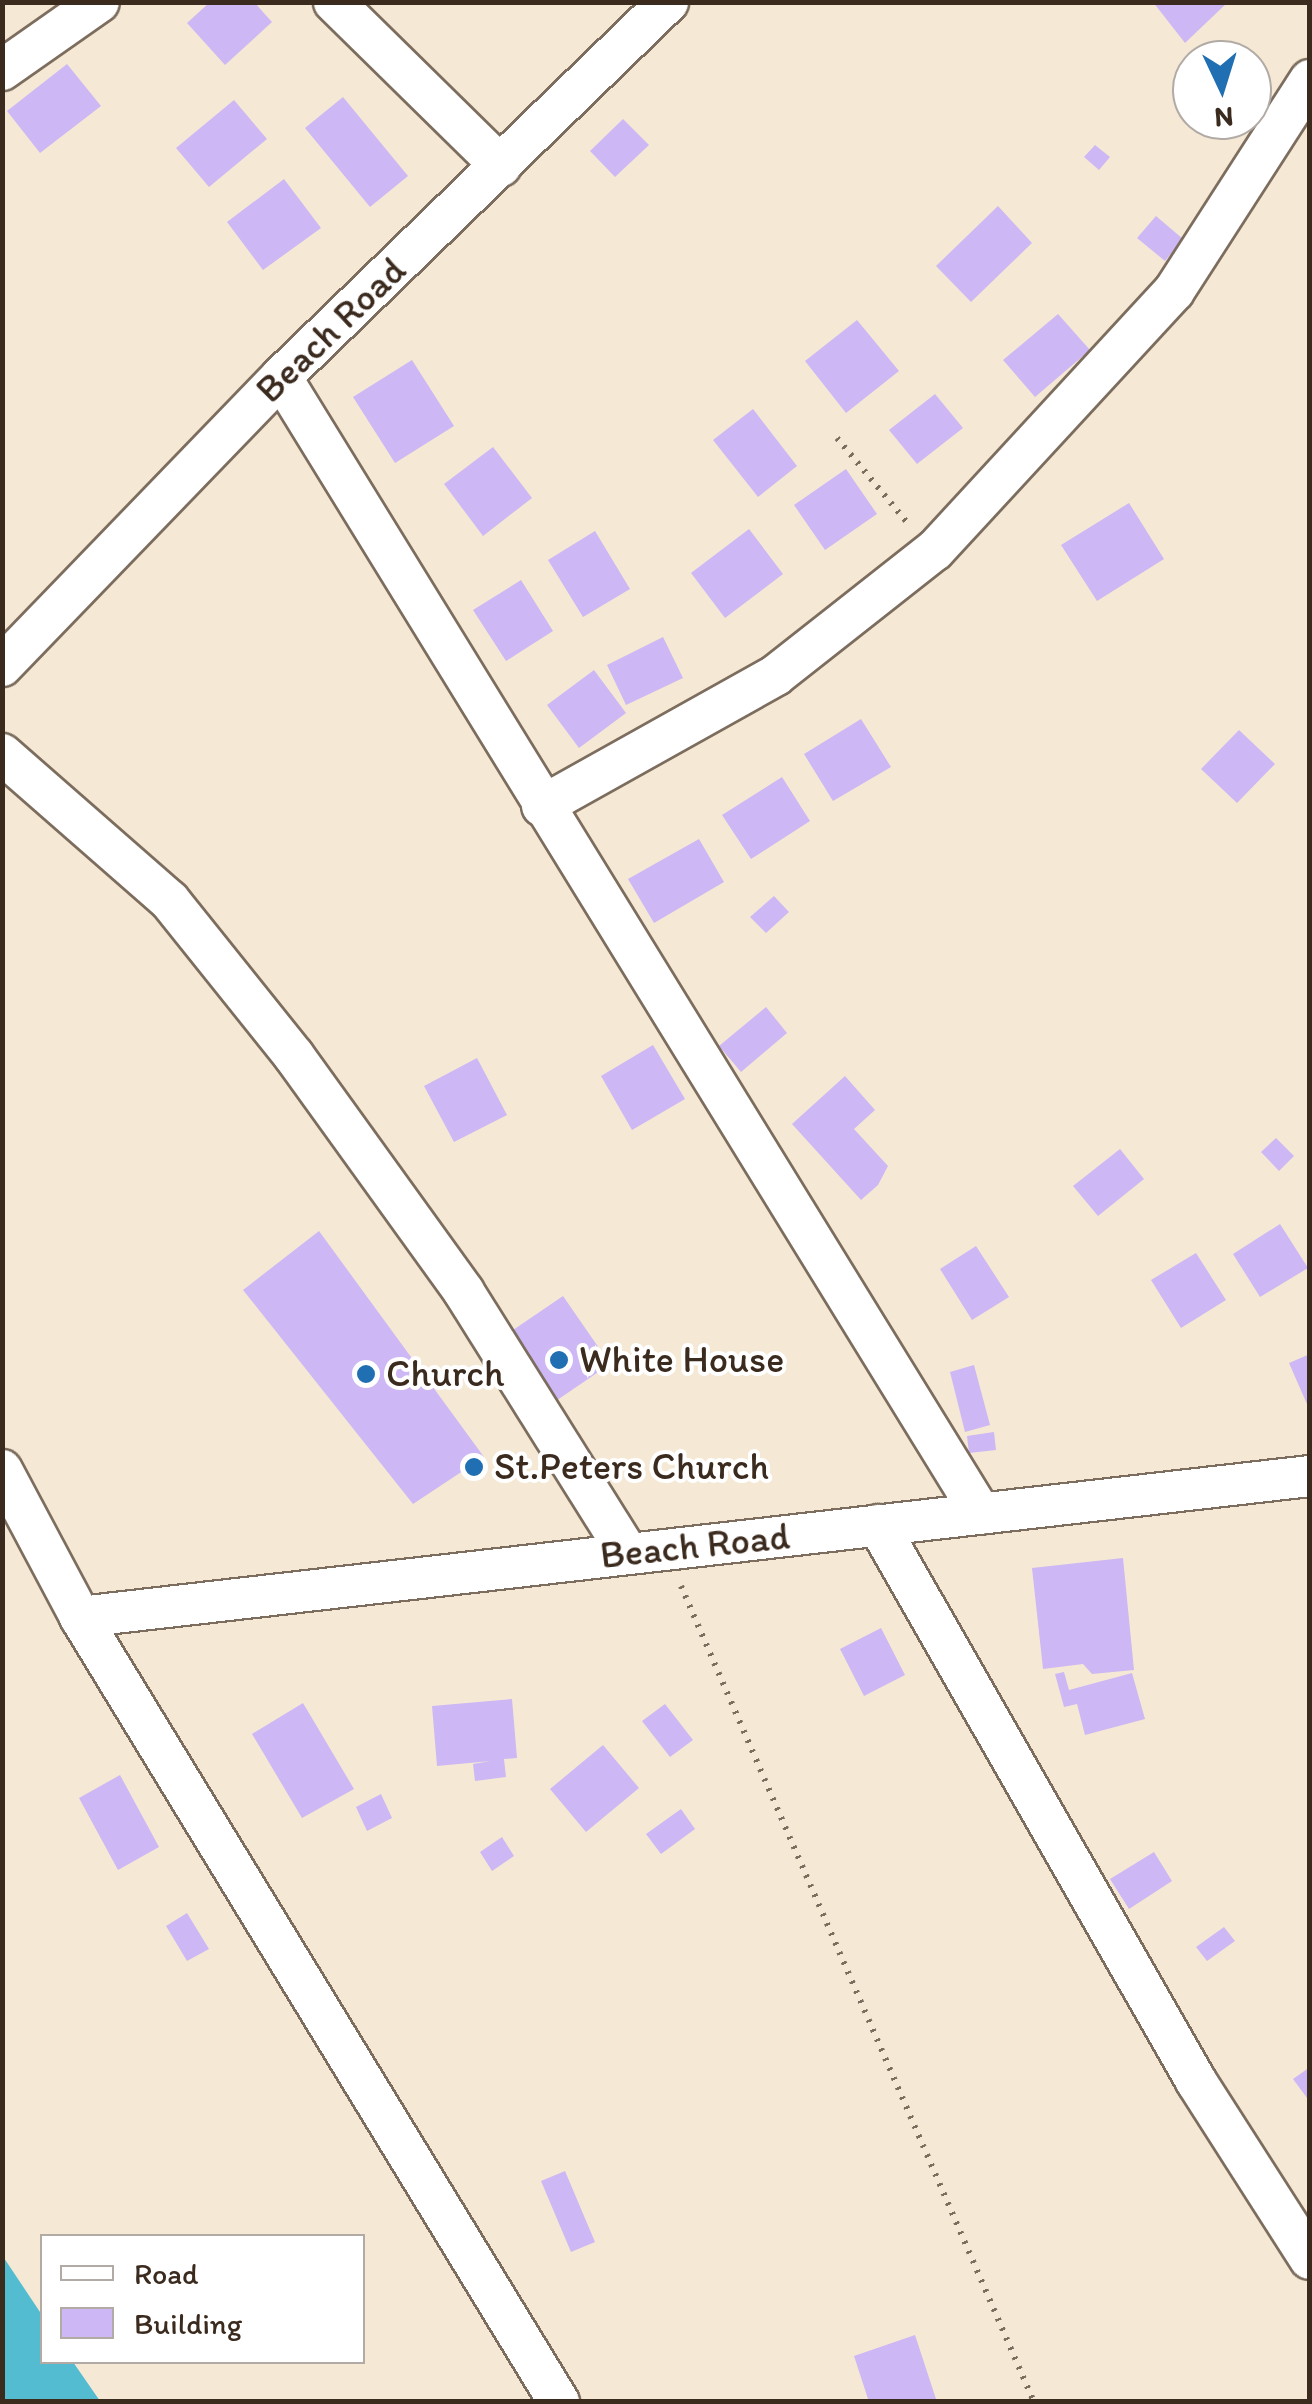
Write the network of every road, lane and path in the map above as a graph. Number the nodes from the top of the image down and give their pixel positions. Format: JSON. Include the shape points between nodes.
{"nodes":[{"id":1,"x":99,"y":2,"type":"edge"},
{"id":2,"x":334,"y":2,"type":"edge"},
{"id":3,"x":668,"y":2,"type":"edge"},
{"id":4,"x":2,"y":70,"type":"edge"},
{"id":5,"x":1310,"y":80,"type":"edge"},
{"id":6,"x":500,"y":166,"type":"junction"},
{"id":7,"x":282,"y":377,"type":"junction"},
{"id":8,"x":837,"y":438,"type":"dead end"},
{"id":9,"x":935,"y":550,"type":"junction"},
{"id":10,"x":2,"y":666,"type":"edge"},
{"id":11,"x":2,"y":754,"type":"edge"},
{"id":12,"x":542,"y":806,"type":"junction"},
{"id":13,"x":2,"y":1470,"type":"edge"},
{"id":14,"x":1310,"y":1476,"type":"edge"},
{"id":15,"x":981,"y":1514,"type":"junction"},
{"id":16,"x":878,"y":1525,"type":"junction"},
{"id":17,"x":646,"y":1551,"type":"junction"},
{"id":18,"x":80,"y":1617,"type":"junction"},
{"id":19,"x":1310,"y":2258,"type":"edge"},
{"id":20,"x":559,"y":2402,"type":"edge"},
{"id":21,"x":1034,"y":2402,"type":"edge"}],
"edges":[{"from":1,"to":4,"type":"street"},
{"from":2,"to":6,"type":"street"},
{"from":3,"to":6,"type":"street","name":"Beach Road"},
{"from":5,"to":9,"type":"street","via":[[1174,290]]},
{"from":6,"to":7,"type":"street","name":"Beach Road"},
{"from":7,"to":10,"type":"street","name":"Beach Road"},
{"from":7,"to":12,"type":"street"},
{"from":8,"to":9,"type":"path"},
{"from":9,"to":12,"type":"street","via":[[776,675]]},
{"from":11,"to":17,"type":"street","via":[[170,901],[294,1056]]},
{"from":12,"to":15,"type":"street"},
{"from":13,"to":18,"type":"street"},
{"from":14,"to":15,"type":"street","name":"Beach Road"},
{"from":15,"to":16,"type":"street","name":"Beach Road"},
{"from":16,"to":17,"type":"street","name":"Beach Road"},
{"from":16,"to":19,"type":"street","via":[[1196,2081]]},
{"from":17,"to":18,"type":"street","name":"Beach Road"},
{"from":17,"to":21,"type":"path"},
{"from":18,"to":20,"type":"street"}]}
